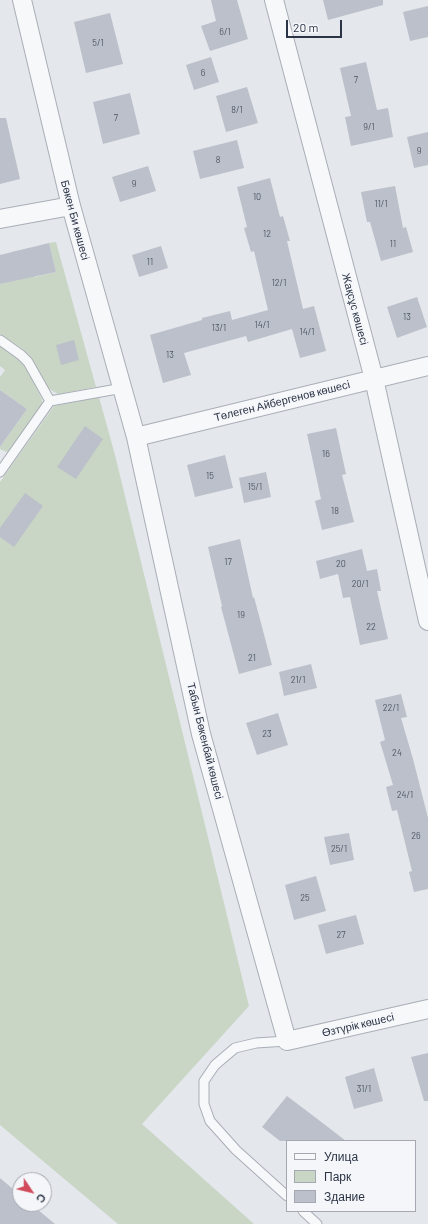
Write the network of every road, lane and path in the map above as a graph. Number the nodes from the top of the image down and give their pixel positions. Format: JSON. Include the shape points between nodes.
{"nodes":[{"id":1,"x":22,"y":0,"type":"edge"},
{"id":2,"x":274,"y":0,"type":"edge"},
{"id":3,"x":71,"y":206,"type":"junction"},
{"id":4,"x":0,"y":219,"type":"edge"},
{"id":5,"x":0,"y":340,"type":"edge"},
{"id":6,"x":428,"y":366,"type":"edge"},
{"id":7,"x":374,"y":379,"type":"junction"},
{"id":8,"x":123,"y":388,"type":"junction"},
{"id":9,"x":50,"y":401,"type":"junction"},
{"id":10,"x":136,"y":437,"type":"junction"},
{"id":11,"x":0,"y":472,"type":"edge"},
{"id":12,"x":428,"y":621,"type":"edge"},
{"id":13,"x":428,"y":1009,"type":"edge"},
{"id":14,"x":287,"y":1041,"type":"junction"},
{"id":15,"x":286,"y":1195,"type":"edge"},
{"id":16,"x":304,"y":1212,"type":"edge"},
{"id":17,"x":317,"y":1224,"type":"edge"}],
"edges":[{"from":1,"to":3,"type":"street","name":"Бөкен Би көшесі"},
{"from":2,"to":7,"type":"street","name":"Жақсұс көшесі"},
{"from":3,"to":4,"type":"street"},
{"from":3,"to":8,"type":"street","name":"Бөкен Би көшесі"},
{"from":5,"to":9,"type":"lane","via":[[28,362]]},
{"from":6,"to":7,"type":"street","name":"Төлеген Айбергенов көшесі"},
{"from":7,"to":10,"type":"street","name":"Төлеген Айбергенов көшесі"},
{"from":7,"to":12,"type":"street","name":"Жақсұс көшесі"},
{"from":8,"to":9,"type":"lane"},
{"from":8,"to":10,"type":"street","name":"Бөкен Би көшесі"},
{"from":9,"to":11,"type":"lane"},
{"from":10,"to":14,"type":"street","name":"Табын Бөкенбай көшесі","via":[[201,734]]},
{"from":13,"to":14,"type":"street","name":"Өзтүрік көшесі"},
{"from":14,"to":15,"type":"lane","via":[[256,1043],[234,1048],[215,1065],[204,1081],[204,1104],[210,1121],[236,1150]]},
{"from":16,"to":17,"type":"lane"}]}
